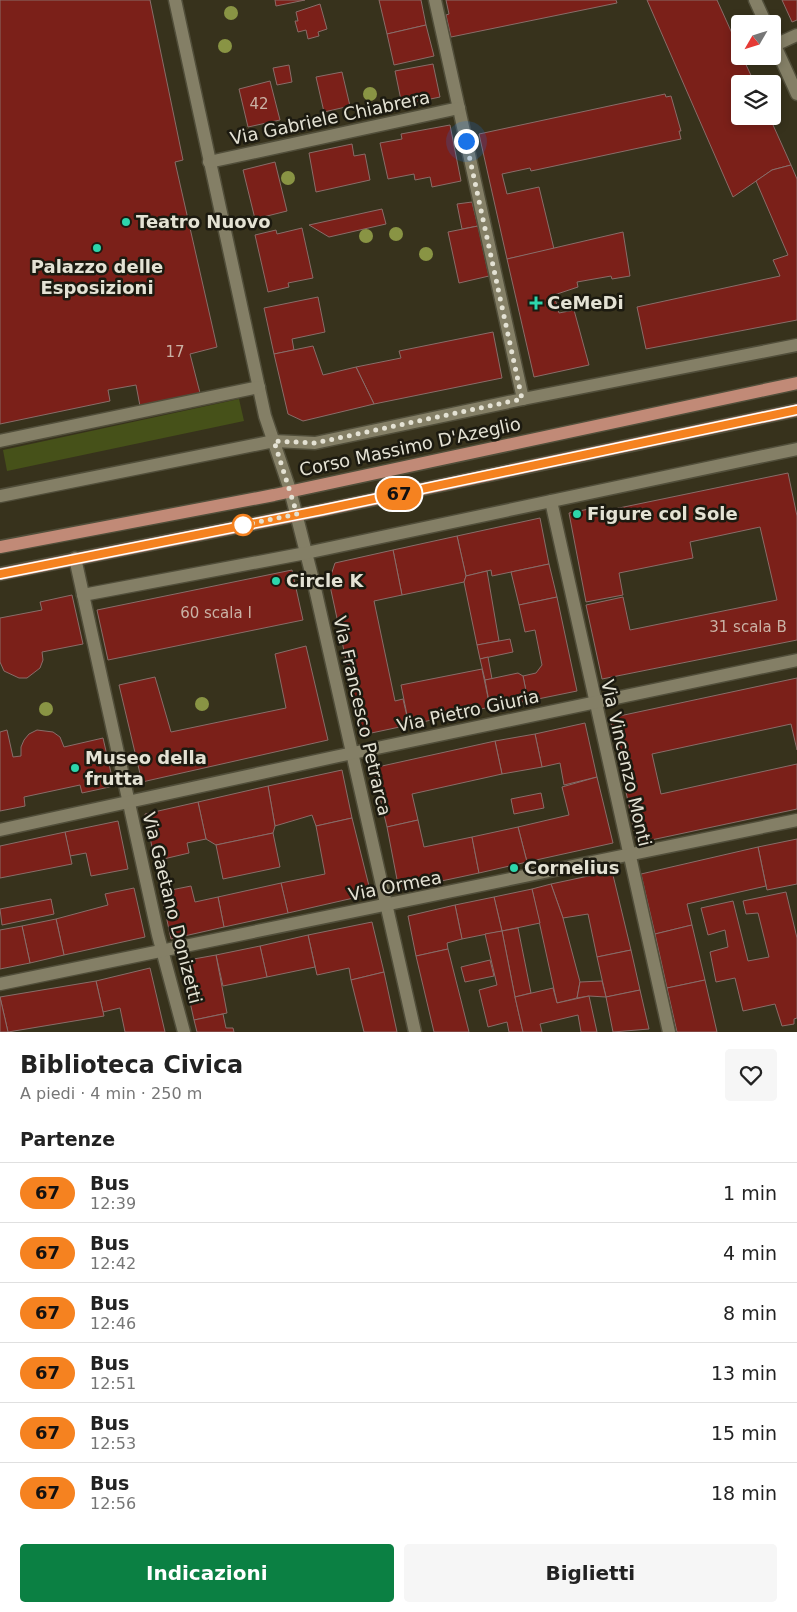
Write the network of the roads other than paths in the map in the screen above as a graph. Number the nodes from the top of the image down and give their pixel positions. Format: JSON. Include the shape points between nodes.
{"nodes":[{"id":1,"x":175,"y":0,"type":"edge"},
{"id":2,"x":435,"y":0,"type":"edge"},
{"id":3,"x":755,"y":0,"type":"edge"},
{"id":4,"x":762,"y":15,"type":"edge"},
{"id":5,"x":797,"y":35,"type":"edge"},
{"id":6,"x":781,"y":40,"type":"edge"},
{"id":7,"x":781,"y":58,"type":"edge"},
{"id":8,"x":797,"y":94,"type":"edge"},
{"id":9,"x":459,"y":108,"type":"junction"},
{"id":10,"x":209,"y":162,"type":"junction"},
{"id":11,"x":797,"y":345,"type":"edge"},
{"id":12,"x":797,"y":383,"type":"edge"},
{"id":13,"x":259,"y":387,"type":"junction"},
{"id":14,"x":522,"y":399,"type":"junction"},
{"id":15,"x":797,"y":410,"type":"edge"},
{"id":16,"x":0,"y":441,"type":"edge"},
{"id":17,"x":274,"y":441,"type":"junction"},
{"id":18,"x":797,"y":449,"type":"edge"},
{"id":19,"x":290,"y":490,"type":"junction"},
{"id":20,"x":0,"y":495,"type":"edge"},
{"id":21,"x":550,"y":501,"type":"junction"},
{"id":22,"x":297,"y":514,"type":"junction"},
{"id":23,"x":0,"y":547,"type":"edge"},
{"id":24,"x":306,"y":553,"type":"junction"},
{"id":25,"x":75,"y":558,"type":"junction"},
{"id":26,"x":0,"y":574,"type":"edge"},
{"id":27,"x":83,"y":595,"type":"junction"},
{"id":28,"x":797,"y":660,"type":"edge"},
{"id":29,"x":594,"y":702,"type":"junction"},
{"id":30,"x":353,"y":753,"type":"junction"},
{"id":31,"x":128,"y":803,"type":"junction"},
{"id":32,"x":797,"y":820,"type":"edge"},
{"id":33,"x":0,"y":830,"type":"edge"},
{"id":34,"x":629,"y":856,"type":"junction"},
{"id":35,"x":387,"y":905,"type":"junction"},
{"id":36,"x":163,"y":950,"type":"junction"},
{"id":37,"x":0,"y":984,"type":"edge"},
{"id":38,"x":184,"y":1032,"type":"edge"},
{"id":39,"x":415,"y":1032,"type":"edge"},
{"id":40,"x":669,"y":1032,"type":"edge"}],
"edges":[{"from":1,"to":10,"type":"street","name":"Via Francesco Petrarca"},
{"from":2,"to":9,"type":"street"},
{"from":3,"to":4,"type":"street"},
{"from":5,"to":6,"type":"street"},
{"from":7,"to":8,"type":"street"},
{"from":9,"to":10,"type":"street","name":"Via Gabriele Chiabrera"},
{"from":9,"to":14,"type":"street"},
{"from":10,"to":13,"type":"street","name":"Via Francesco Petrarca"},
{"from":11,"to":14,"type":"street","name":"Corso Massimo D'Azeglio"},
{"from":12,"to":19,"type":"main road","name":"Corso Massimo D'Azeglio"},
{"from":13,"to":16,"type":"street"},
{"from":13,"to":17,"type":"street","name":"Via Francesco Petrarca"},
{"from":14,"to":17,"type":"street","name":"Corso Massimo D'Azeglio","via":[[315,443]]},
{"from":15,"to":22,"type":"main road"},
{"from":17,"to":19,"type":"street","name":"Via Francesco Petrarca"},
{"from":17,"to":20,"type":"street","name":"Corso Massimo D'Azeglio"},
{"from":18,"to":21,"type":"street"},
{"from":19,"to":22,"type":"street","name":"Via Francesco Petrarca"},
{"from":19,"to":23,"type":"main road","name":"Corso Massimo D'Azeglio"},
{"from":21,"to":24,"type":"street"},
{"from":21,"to":29,"type":"street","name":"Via Vincenzo Monti"},
{"from":22,"to":24,"type":"street","name":"Via Francesco Petrarca"},
{"from":22,"to":25,"type":"main road"},
{"from":24,"to":27,"type":"street"},
{"from":24,"to":30,"type":"street","name":"Via Francesco Petrarca"},
{"from":25,"to":26,"type":"main road"},
{"from":25,"to":27,"type":"street","name":"Via Gaetano Donizetti"},
{"from":27,"to":31,"type":"street","name":"Via Gaetano Donizetti"},
{"from":28,"to":29,"type":"street","name":"Via Pietro Giuria"},
{"from":29,"to":30,"type":"street","name":"Via Pietro Giuria"},
{"from":29,"to":34,"type":"street","name":"Via Vincenzo Monti"},
{"from":30,"to":31,"type":"street","name":"Via Pietro Giuria"},
{"from":30,"to":35,"type":"street","name":"Via Francesco Petrarca"},
{"from":31,"to":33,"type":"street","name":"Via Pietro Giuria"},
{"from":31,"to":36,"type":"street","name":"Via Gaetano Donizetti"},
{"from":32,"to":34,"type":"street","name":"Via Ormea"},
{"from":34,"to":35,"type":"street","name":"Via Ormea"},
{"from":34,"to":40,"type":"street","name":"Via Vincenzo Monti"},
{"from":35,"to":36,"type":"street","name":"Via Ormea"},
{"from":35,"to":39,"type":"street","name":"Via Francesco Petrarca"},
{"from":36,"to":37,"type":"street","name":"Via Ormea"},
{"from":36,"to":38,"type":"street","name":"Via Gaetano Donizetti"}]}
